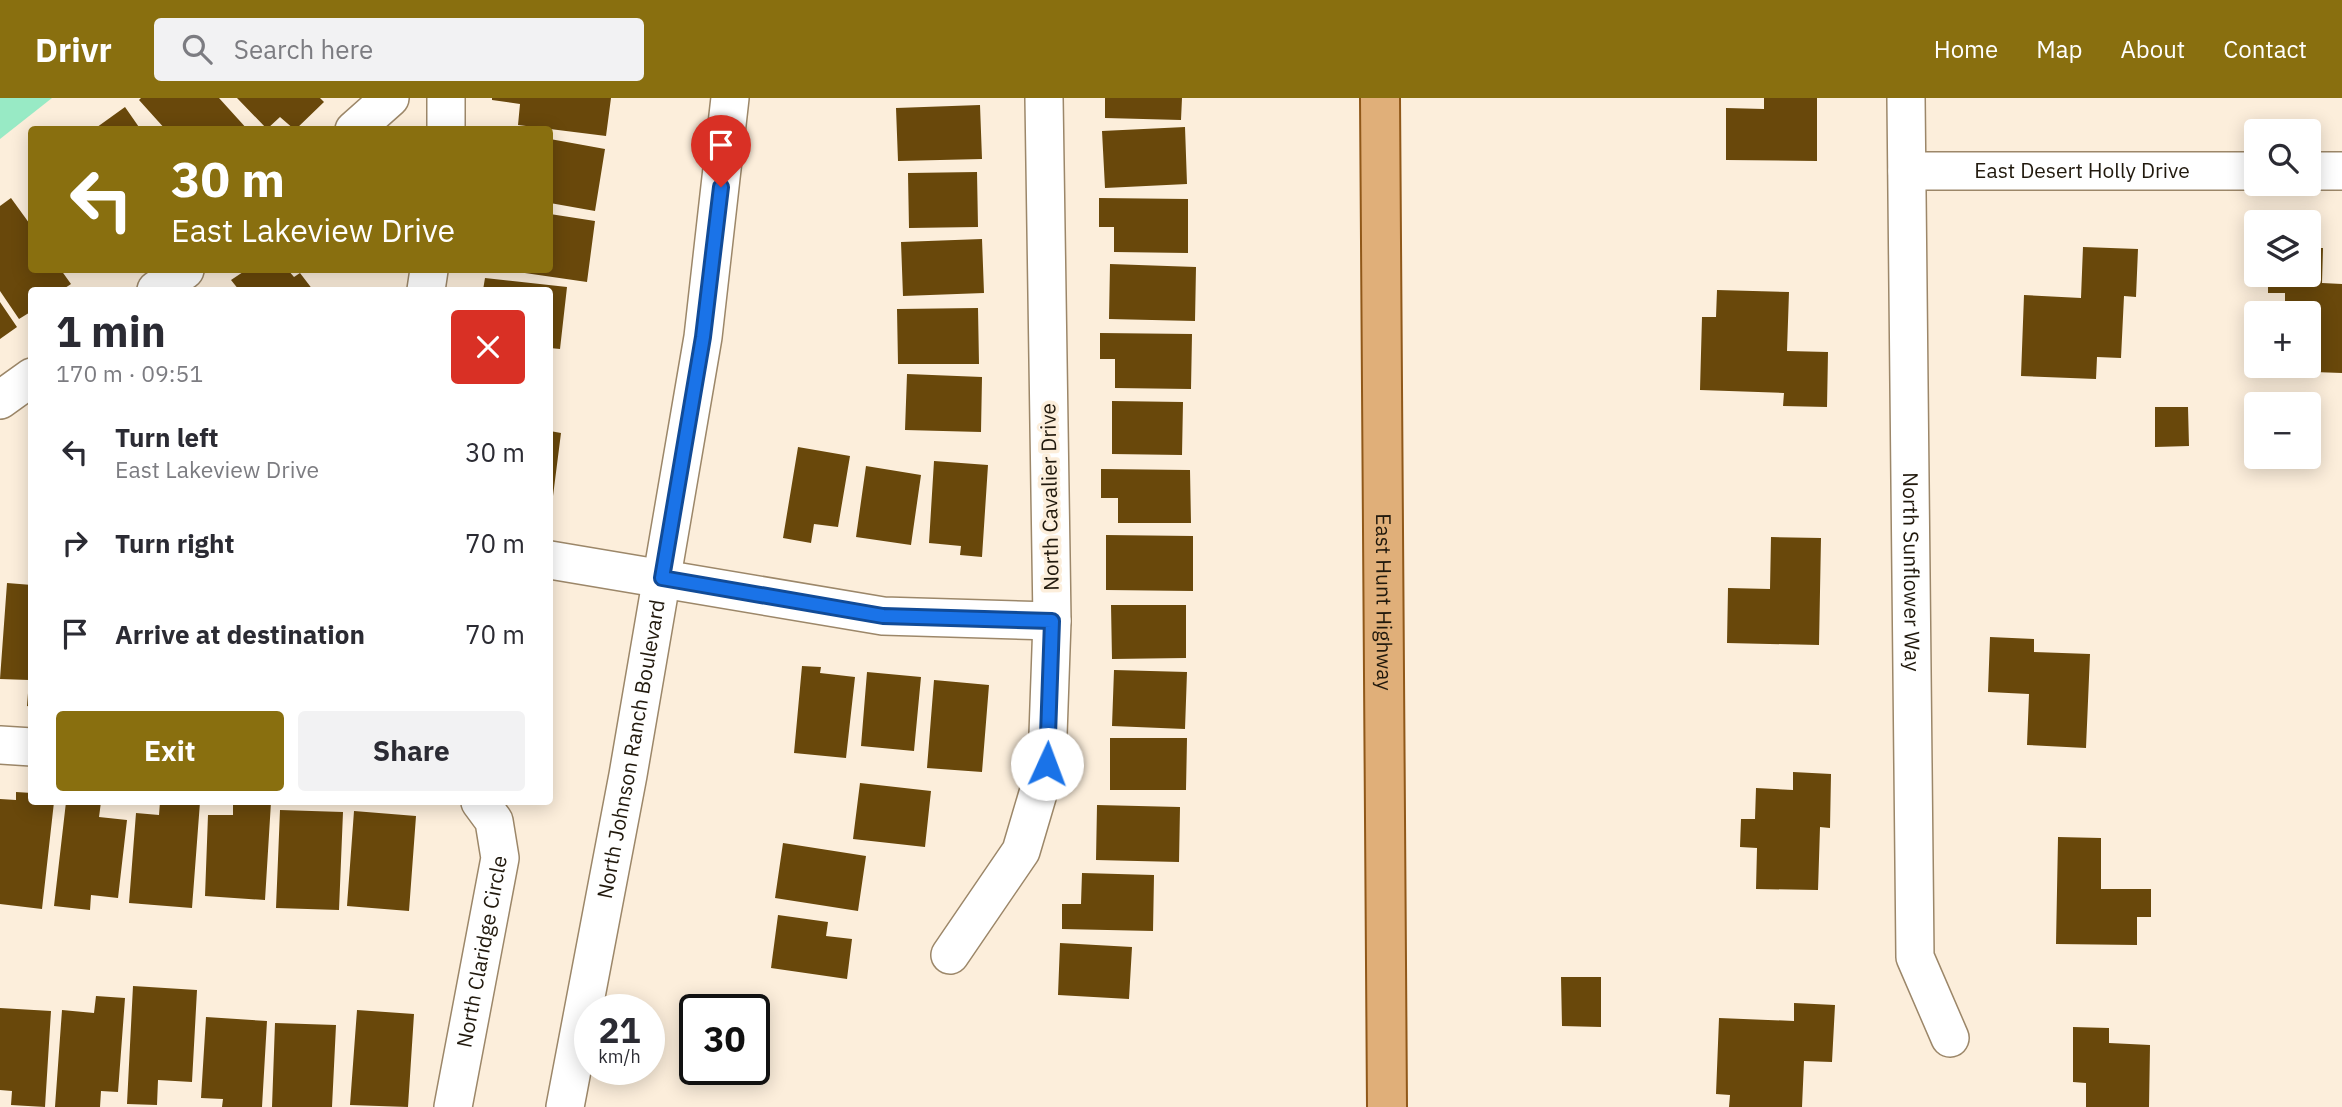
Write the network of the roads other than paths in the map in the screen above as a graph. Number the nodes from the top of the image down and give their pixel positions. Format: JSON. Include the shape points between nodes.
{"nodes":[{"id":1,"x":390,"y":98,"type":"edge"},
{"id":2,"x":446,"y":98,"type":"edge"},
{"id":3,"x":730,"y":98,"type":"edge"},
{"id":4,"x":1044,"y":98,"type":"edge"},
{"id":5,"x":1380,"y":98,"type":"edge"},
{"id":6,"x":1906,"y":98,"type":"edge"},
{"id":7,"x":358,"y":126,"type":"edge"},
{"id":8,"x":446,"y":126,"type":"edge"},
{"id":9,"x":1907,"y":171,"type":"junction"},
{"id":10,"x":2244,"y":171,"type":"edge"},
{"id":11,"x":2321,"y":171,"type":"edge"},
{"id":12,"x":2342,"y":171,"type":"edge"},
{"id":13,"x":182,"y":273,"type":"edge"},
{"id":14,"x":160,"y":287,"type":"edge"},
{"id":15,"x":28,"y":380,"type":"edge"},
{"id":16,"x":0,"y":400,"type":"edge"},
{"id":17,"x":553,"y":560,"type":"edge"},
{"id":18,"x":662,"y":578,"type":"junction"},
{"id":19,"x":1052,"y":621,"type":"junction"},
{"id":20,"x":0,"y":745,"type":"edge"},
{"id":21,"x":28,"y":747,"type":"edge"},
{"id":22,"x":482,"y":805,"type":"edge"},
{"id":23,"x":950,"y":955,"type":"dead end"},
{"id":24,"x":1950,"y":1038,"type":"dead end"},
{"id":25,"x":453,"y":1107,"type":"edge"},
{"id":26,"x":565,"y":1107,"type":"edge"},
{"id":27,"x":1387,"y":1107,"type":"edge"}],
"edges":[{"from":1,"to":7,"type":"street"},
{"from":2,"to":8,"type":"street"},
{"from":3,"to":18,"type":"street","name":"North Johnson Ranch Boulevard","via":[[703,337]]},
{"from":4,"to":19,"type":"street","name":"North Cavalier Drive"},
{"from":5,"to":27,"type":"main road","name":"East Hunt Highway"},
{"from":6,"to":9,"type":"street","name":"North Sunflower Way"},
{"from":9,"to":10,"type":"street","name":"East Desert Holly Drive"},
{"from":9,"to":24,"type":"street","name":"North Sunflower Way","via":[[1914,957]]},
{"from":11,"to":12,"type":"street"},
{"from":13,"to":14,"type":"street"},
{"from":15,"to":16,"type":"street"},
{"from":17,"to":18,"type":"street"},
{"from":18,"to":19,"type":"street","via":[[883,616]]},
{"from":18,"to":26,"type":"street","name":"North Johnson Ranch Boulevard"},
{"from":19,"to":23,"type":"street","name":"North Cavalier Drive","via":[[1047,764],[1021,851]]},
{"from":20,"to":21,"type":"street"},
{"from":22,"to":25,"type":"street","name":"North Claridge Circle","via":[[494,821],[500,858]]}]}
